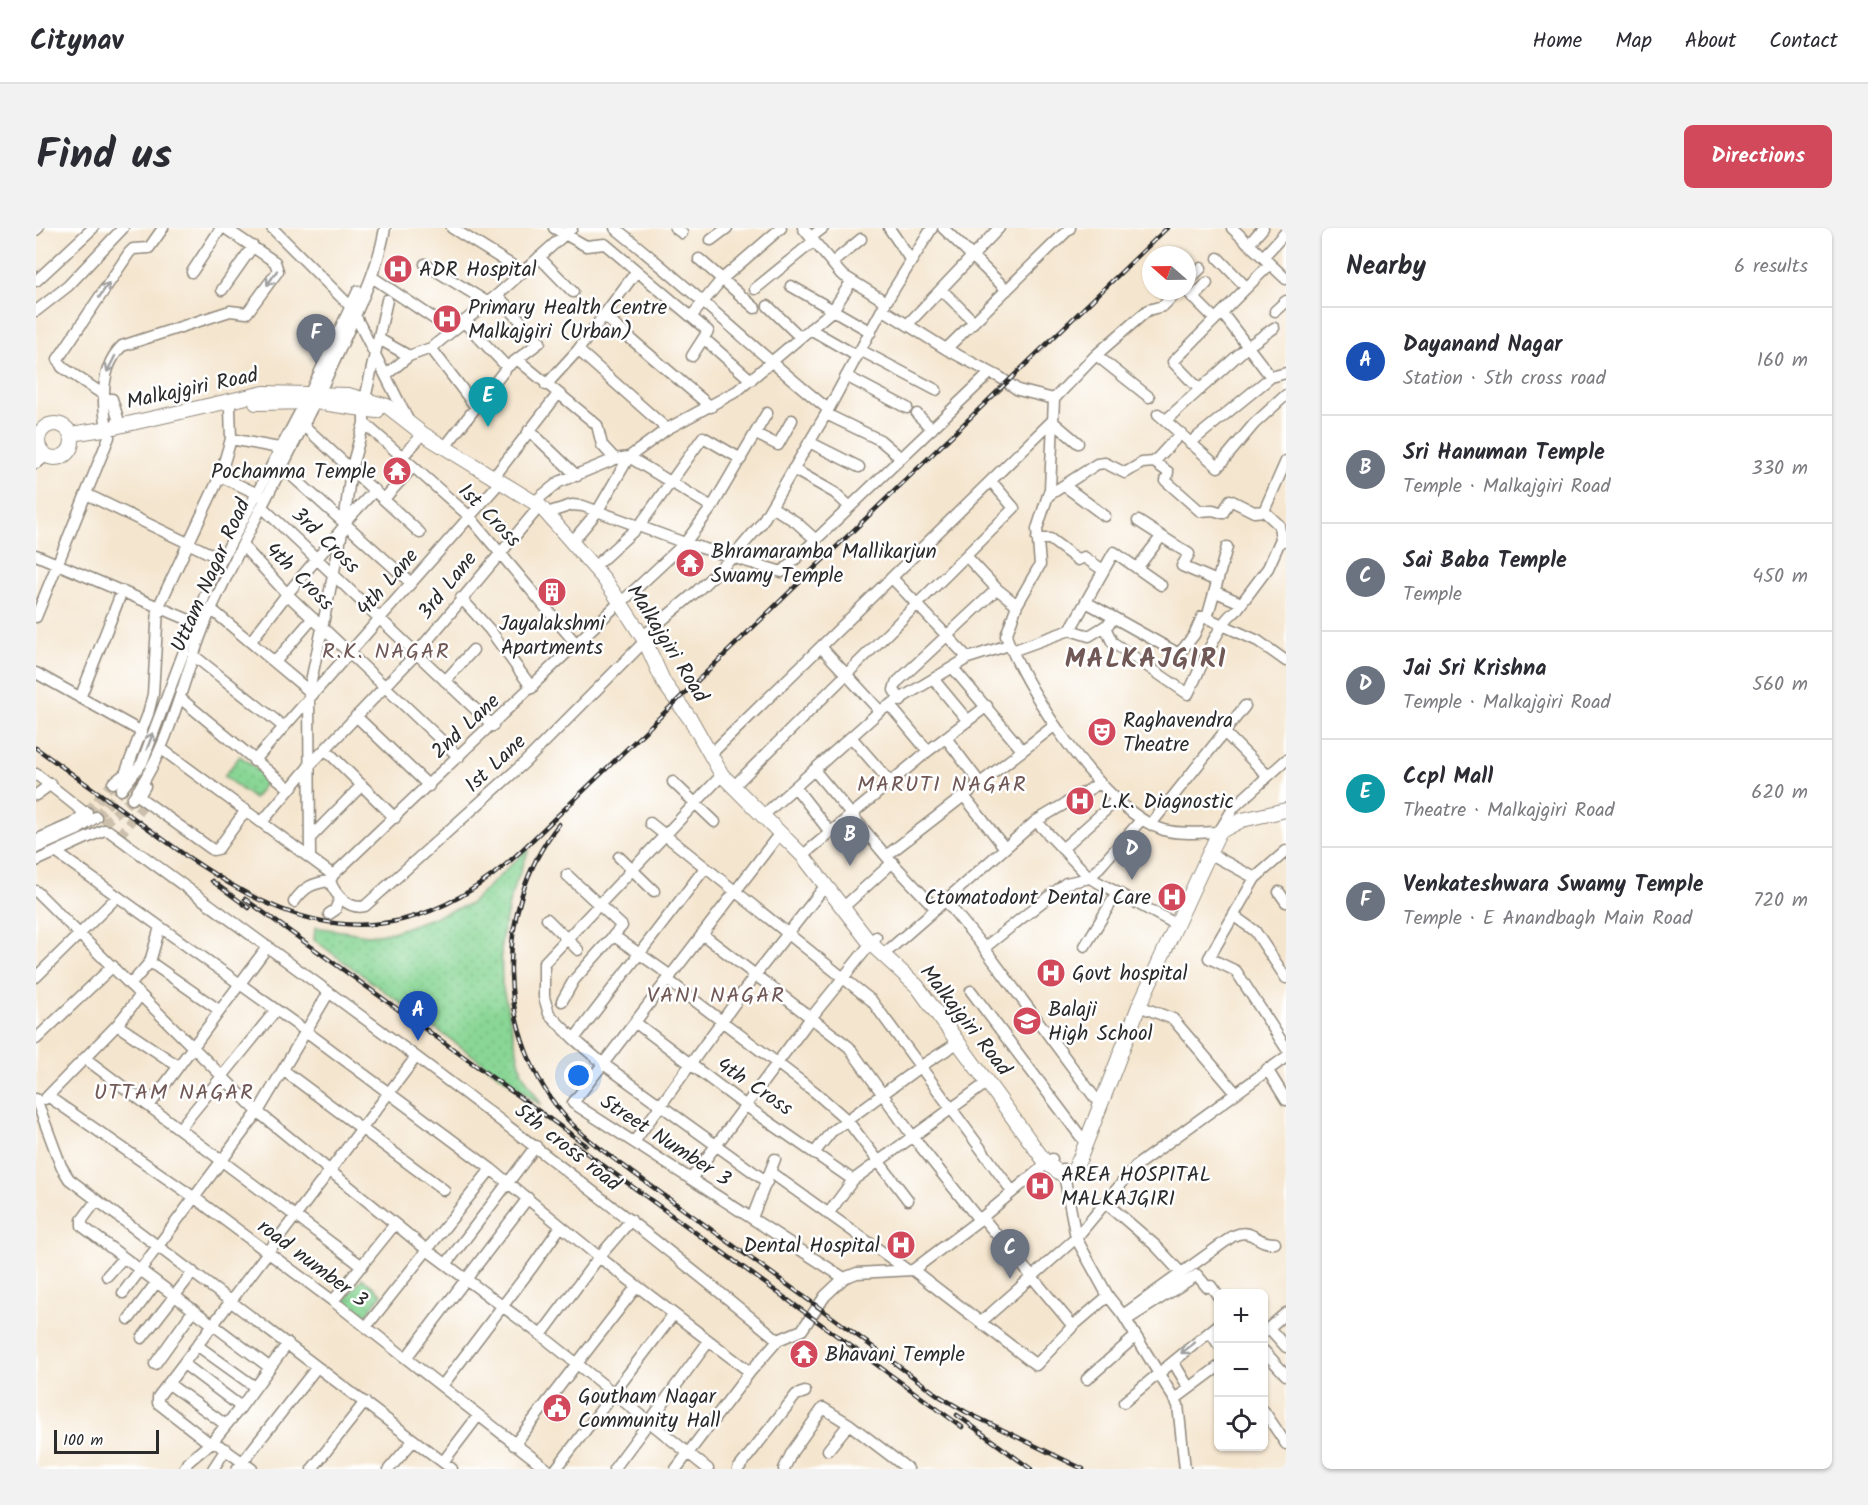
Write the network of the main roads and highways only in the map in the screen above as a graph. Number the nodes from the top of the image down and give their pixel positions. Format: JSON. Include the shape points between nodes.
{"nodes":[{"id":1,"x":313,"y":398,"type":"junction"},
{"id":2,"x":39,"y":425,"type":"edge"},
{"id":3,"x":112,"y":430,"type":"junction"},
{"id":4,"x":71,"y":438,"type":"junction"},
{"id":5,"x":42,"y":460,"type":"edge"},
{"id":6,"x":646,"y":637,"type":"junction"},
{"id":7,"x":1286,"y":810,"type":"edge"},
{"id":8,"x":1286,"y":816,"type":"edge"},
{"id":9,"x":1235,"y":826,"type":"junction"},
{"id":10,"x":1192,"y":888,"type":"junction"},
{"id":11,"x":873,"y":940,"type":"junction"},
{"id":12,"x":885,"y":952,"type":"junction"},
{"id":13,"x":975,"y":1058,"type":"junction"},
{"id":14,"x":1049,"y":1161,"type":"junction"},
{"id":15,"x":1064,"y":1172,"type":"junction"}],
"edges":[{"from":1,"to":3,"type":"main road","name":"Malkajgiri Road","via":[[262,402]]},
{"from":1,"to":3,"type":"main road","name":"Malkajgiri Road","via":[[264,393]]},
{"from":1,"to":6,"type":"main road","name":"Malkajgiri Road","via":[[387,406],[423,434],[541,507],[623,600]]},
{"from":2,"to":4,"type":"main road","via":[[65,427]]},
{"from":2,"to":5,"type":"main road"},
{"from":3,"to":4,"type":"main road","name":"Malkajgiri Road"},
{"from":4,"to":5,"type":"main road","via":[[63,456]]},
{"from":6,"to":11,"type":"main road","name":"Malkajgiri Road","via":[[670,679],[698,715],[714,751],[738,782],[808,851]]},
{"from":6,"to":11,"type":"main road","name":"Malkajgiri Road","via":[[664,683],[691,720],[722,775],[780,833]]},
{"from":7,"to":9,"type":"main road","via":[[1242,820]]},
{"from":8,"to":9,"type":"main road"},
{"from":9,"to":10,"type":"main road","via":[[1219,832]]},
{"from":10,"to":15,"type":"main road","via":[[1170,921],[1071,1165]]},
{"from":10,"to":15,"type":"main road","via":[[1139,1006],[1080,1158],[1073,1172]]},
{"from":11,"to":12,"type":"main road","name":"Malkajgiri Road"},
{"from":12,"to":13,"type":"main road","name":"Malkajgiri Road"},
{"from":12,"to":13,"type":"main road","name":"Malkajgiri Road","via":[[922,981]]},
{"from":13,"to":14,"type":"main road","name":"Malkajgiri Road"},
{"from":13,"to":14,"type":"main road","name":"Malkajgiri Road","via":[[988,1082]]},
{"from":14,"to":15,"type":"main road","name":"Malkajgiri Road"}]}
